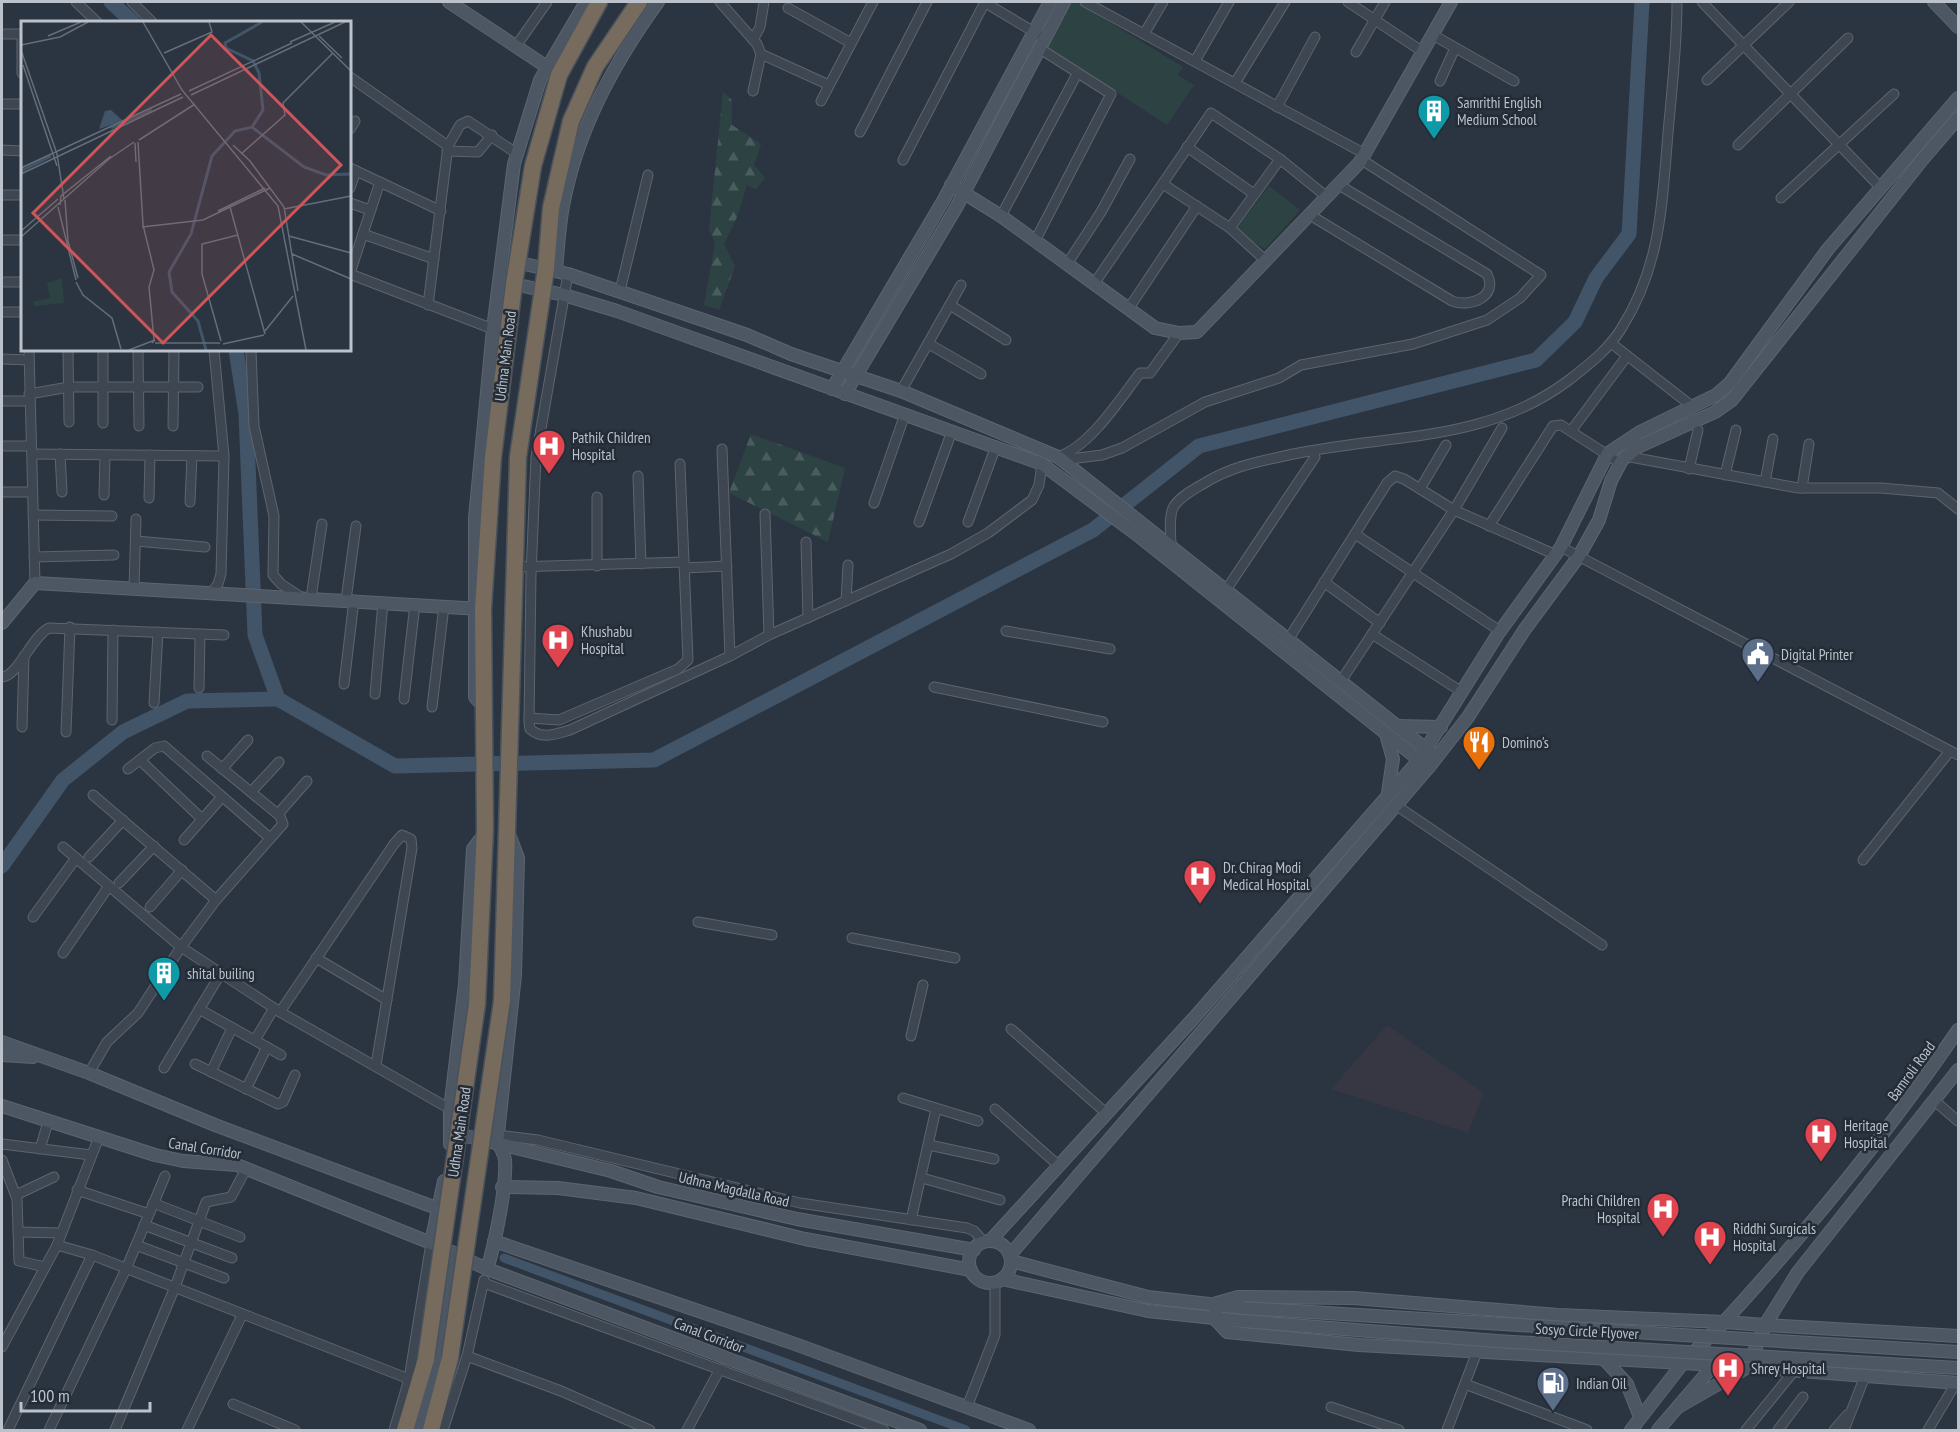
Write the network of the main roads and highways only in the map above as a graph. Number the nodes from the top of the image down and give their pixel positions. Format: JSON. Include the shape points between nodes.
{"nodes":[{"id":1,"x":599,"y":2,"type":"edge"},
{"id":2,"x":639,"y":2,"type":"edge"},
{"id":3,"x":405,"y":1431,"type":"edge"},
{"id":4,"x":431,"y":1431,"type":"edge"}],
"edges":[{"from":1,"to":3,"type":"highway","name":"Udhna Main Road","bridge":true,"via":[[553,71],[516,262],[479,609],[485,831],[477,1004],[426,1359]]},
{"from":2,"to":4,"type":"highway","bridge":true,"via":[[595,67],[572,121],[551,208],[556,271],[542,290],[518,458],[523,568],[509,731],[502,1001],[458,1357]]}]}
